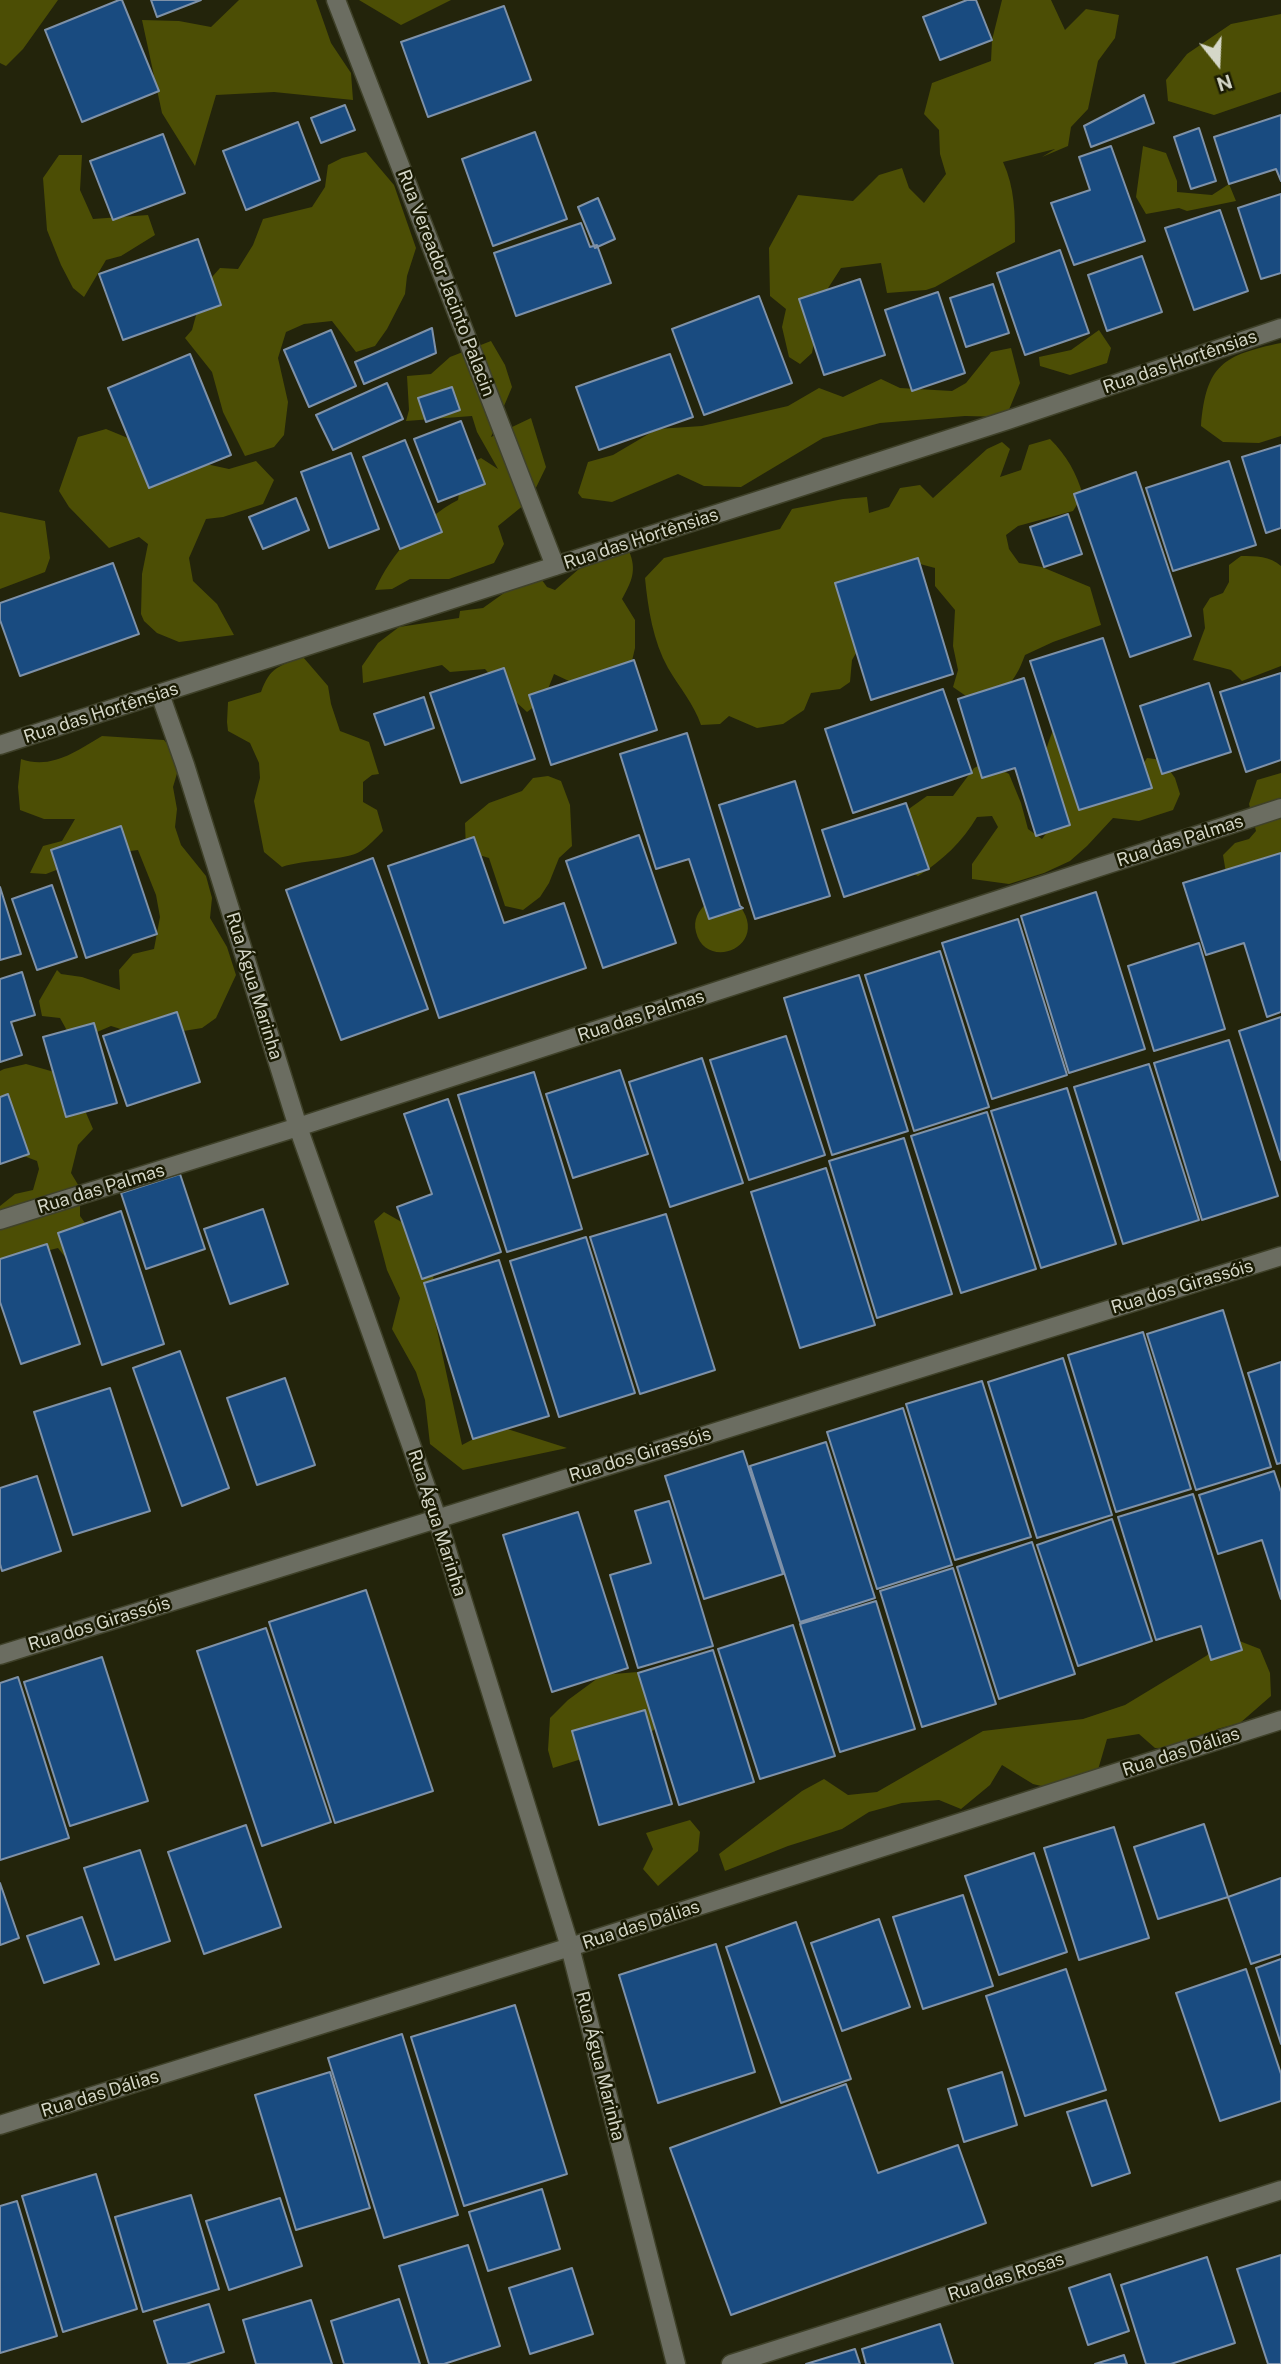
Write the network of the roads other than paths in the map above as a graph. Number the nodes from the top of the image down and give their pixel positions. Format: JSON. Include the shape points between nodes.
{"nodes":[{"id":1,"x":336,"y":0,"type":"edge"},
{"id":2,"x":1281,"y":328,"type":"edge"},
{"id":3,"x":555,"y":566,"type":"junction"},
{"id":4,"x":160,"y":694,"type":"junction"},
{"id":5,"x":0,"y":745,"type":"edge"},
{"id":6,"x":1281,"y":808,"type":"edge"},
{"id":7,"x":298,"y":1127,"type":"junction"},
{"id":8,"x":0,"y":1220,"type":"edge"},
{"id":9,"x":1281,"y":1256,"type":"edge"},
{"id":10,"x":437,"y":1518,"type":"junction"},
{"id":11,"x":0,"y":1655,"type":"edge"},
{"id":12,"x":1281,"y":1720,"type":"edge"},
{"id":13,"x":570,"y":1947,"type":"junction"},
{"id":14,"x":0,"y":2125,"type":"edge"},
{"id":15,"x":1281,"y":2190,"type":"edge"},
{"id":16,"x":676,"y":2364,"type":"edge"},
{"id":17,"x":731,"y":2364,"type":"edge"}],
"edges":[{"from":1,"to":3,"type":"street","name":"Rua Vereador Jacinto Palacin"},
{"from":2,"to":3,"type":"street","name":"Rua das Hortênsias"},
{"from":3,"to":4,"type":"street","name":"Rua das Hortênsias"},
{"from":4,"to":5,"type":"street","name":"Rua das Hortênsias"},
{"from":4,"to":7,"type":"street","name":"Rua Água Marinha"},
{"from":6,"to":7,"type":"street","name":"Rua das Palmas"},
{"from":7,"to":8,"type":"street","name":"Rua das Palmas"},
{"from":7,"to":10,"type":"street","name":"Rua Água Marinha"},
{"from":9,"to":10,"type":"street","name":"Rua dos Girassóis"},
{"from":10,"to":11,"type":"street","name":"Rua dos Girassóis"},
{"from":10,"to":13,"type":"street","name":"Rua Água Marinha"},
{"from":12,"to":13,"type":"street","name":"Rua das Dálias"},
{"from":13,"to":14,"type":"street","name":"Rua das Dálias"},
{"from":13,"to":16,"type":"street","name":"Rua Água Marinha"},
{"from":15,"to":17,"type":"street","name":"Rua das Rosas"}]}
